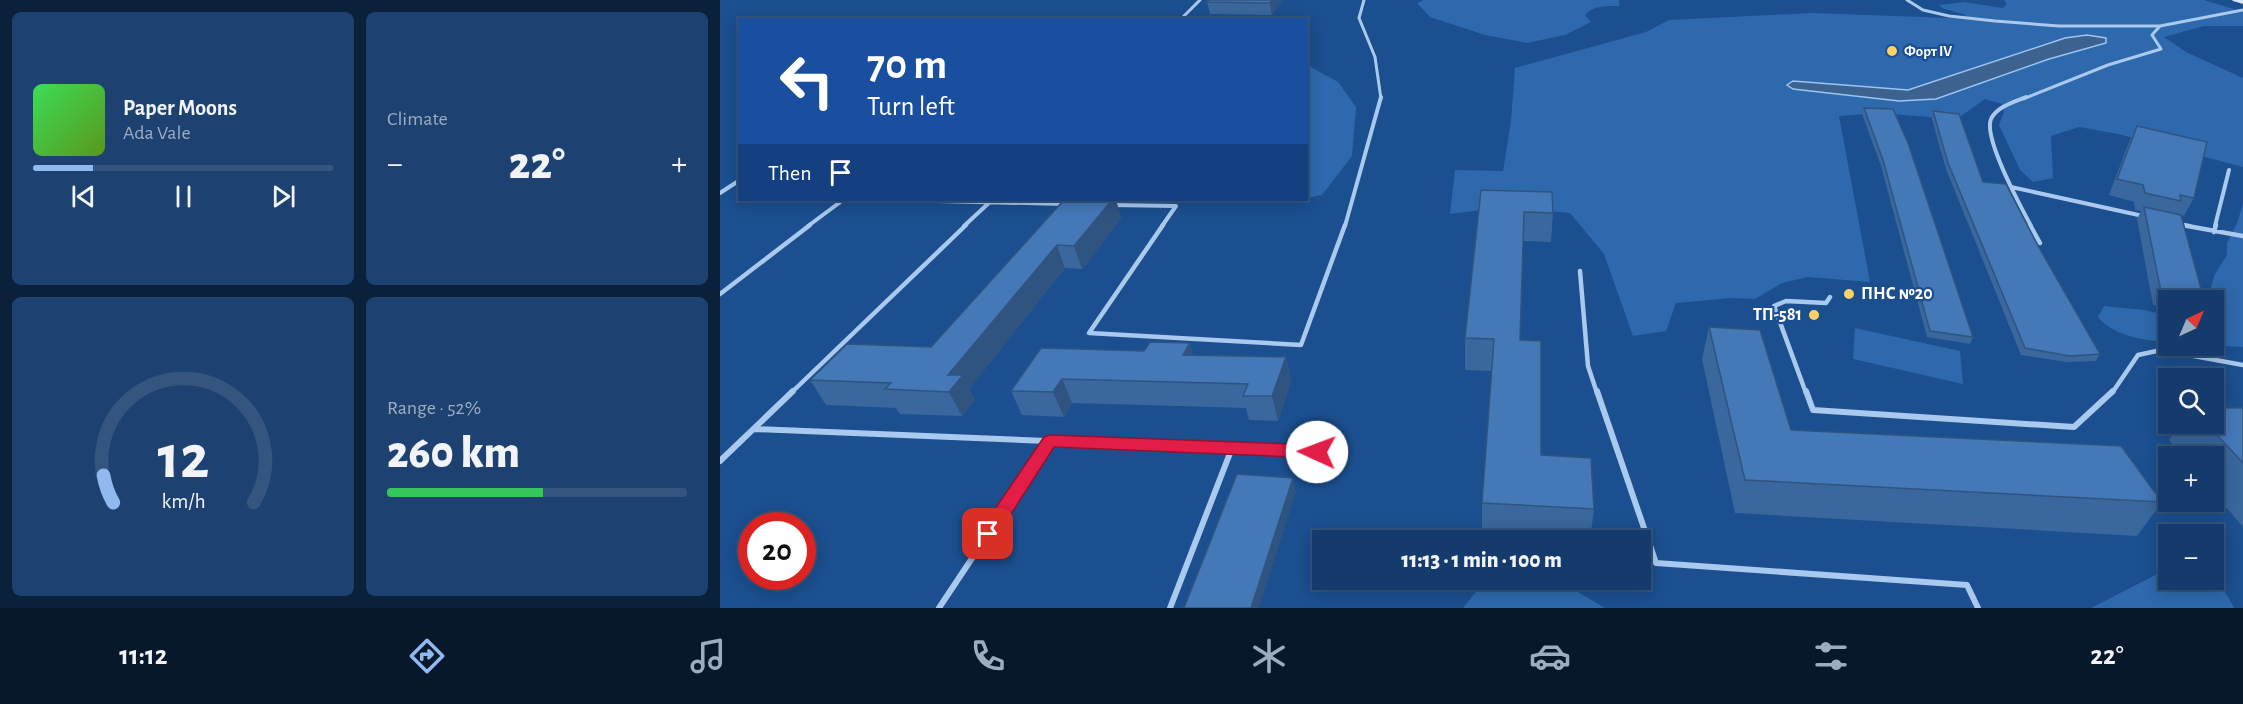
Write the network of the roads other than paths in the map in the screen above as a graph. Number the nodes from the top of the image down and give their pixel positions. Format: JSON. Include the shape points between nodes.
{"nodes":[{"id":1,"x":1200,"y":0,"type":"edge"},
{"id":2,"x":1364,"y":0,"type":"edge"},
{"id":3,"x":1907,"y":0,"type":"edge"},
{"id":4,"x":2235,"y":0,"type":"edge"},
{"id":5,"x":2243,"y":2,"type":"edge"},
{"id":6,"x":2243,"y":10,"type":"edge"},
{"id":7,"x":1182,"y":18,"type":"edge"},
{"id":8,"x":2160,"y":26,"type":"junction"},
{"id":9,"x":2229,"y":171,"type":"dead end"},
{"id":10,"x":738,"y":181,"type":"edge"},
{"id":11,"x":2011,"y":187,"type":"junction"},
{"id":12,"x":720,"y":193,"type":"edge"},
{"id":13,"x":842,"y":201,"type":"edge"},
{"id":14,"x":991,"y":201,"type":"edge"},
{"id":15,"x":1071,"y":204,"type":"edge"},
{"id":16,"x":1106,"y":205,"type":"edge"},
{"id":17,"x":2154,"y":219,"type":"edge"},
{"id":18,"x":2166,"y":221,"type":"edge"},
{"id":19,"x":2214,"y":231,"type":"junction"},
{"id":20,"x":2243,"y":236,"type":"edge"},
{"id":21,"x":2040,"y":243,"type":"dead end"},
{"id":22,"x":1580,"y":271,"type":"dead end"},
{"id":23,"x":720,"y":294,"type":"edge"},
{"id":24,"x":1830,"y":297,"type":"dead end"},
{"id":25,"x":2243,"y":365,"type":"edge"},
{"id":26,"x":754,"y":429,"type":"junction"},
{"id":27,"x":1050,"y":441,"type":"junction"},
{"id":28,"x":1232,"y":448,"type":"junction"},
{"id":29,"x":1317,"y":452,"type":"dead end"},
{"id":30,"x":720,"y":461,"type":"edge"},
{"id":31,"x":939,"y":608,"type":"edge"},
{"id":32,"x":1170,"y":608,"type":"edge"},
{"id":33,"x":1978,"y":608,"type":"edge"}],
"edges":[{"from":1,"to":7,"type":"lane"},
{"from":2,"to":16,"type":"lane","via":[[1359,18],[1375,57],[1381,98],[1351,209],[1301,345],[1089,333],[1176,206]]},
{"from":3,"to":8,"type":"lane","via":[[1923,10],[1995,21],[2059,26]]},
{"from":4,"to":5,"type":"main road"},
{"from":6,"to":8,"type":"lane"},
{"from":8,"to":11,"type":"lane","via":[[2152,34],[2161,49],[2108,65],[1994,113],[1990,124],[1992,137]]},
{"from":9,"to":19,"type":"lane"},
{"from":10,"to":12,"type":"lane"},
{"from":11,"to":17,"type":"lane"},
{"from":11,"to":21,"type":"lane"},
{"from":13,"to":23,"type":"lane"},
{"from":14,"to":15,"type":"lane"},
{"from":14,"to":26,"type":"lane"},
{"from":18,"to":19,"type":"lane"},
{"from":19,"to":20,"type":"lane"},
{"from":22,"to":33,"type":"lane","via":[[1588,366],[1656,563],[1967,585]]},
{"from":24,"to":25,"type":"lane","via":[[1826,303],[1786,301],[1774,306],[1813,410],[2074,427],[2112,393],[2138,356],[2161,350]]},
{"from":26,"to":27,"type":"lane"},
{"from":26,"to":30,"type":"lane"},
{"from":27,"to":28,"type":"lane"},
{"from":27,"to":31,"type":"lane"},
{"from":28,"to":29,"type":"lane"},
{"from":28,"to":32,"type":"lane"}]}
